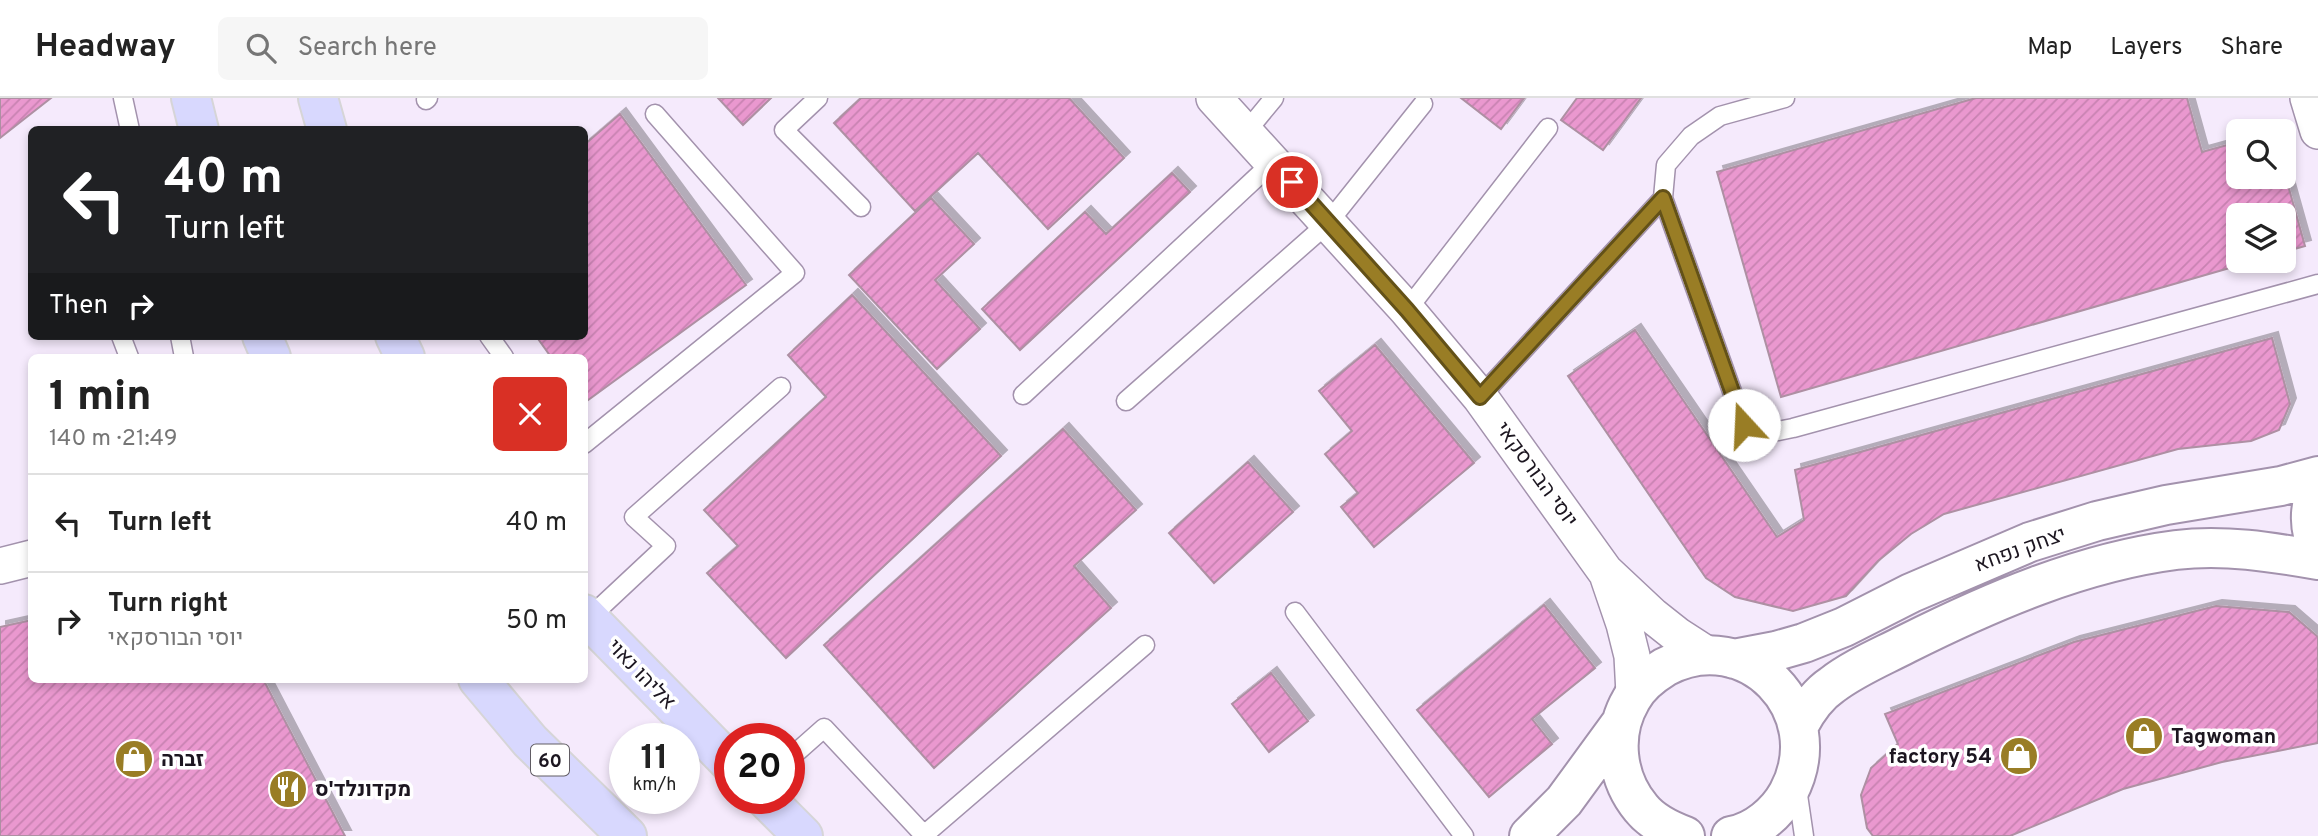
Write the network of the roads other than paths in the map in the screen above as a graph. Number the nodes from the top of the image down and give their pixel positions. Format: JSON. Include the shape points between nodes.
{"nodes":[{"id":1,"x":123,"y":98,"type":"edge"},
{"id":2,"x":191,"y":98,"type":"edge"},
{"id":3,"x":317,"y":98,"type":"edge"},
{"id":4,"x":818,"y":98,"type":"edge"},
{"id":5,"x":1214,"y":98,"type":"edge"},
{"id":6,"x":1274,"y":98,"type":"edge"},
{"id":7,"x":1785,"y":98,"type":"edge"},
{"id":8,"x":1423,"y":104,"type":"dead end"},
{"id":9,"x":655,"y":114,"type":"dead end"},
{"id":10,"x":129,"y":126,"type":"edge"},
{"id":11,"x":197,"y":126,"type":"edge"},
{"id":12,"x":326,"y":126,"type":"edge"},
{"id":13,"x":1548,"y":128,"type":"dead end"},
{"id":14,"x":1246,"y":132,"type":"junction"},
{"id":15,"x":1273,"y":162,"type":"junction"},
{"id":16,"x":1663,"y":198,"type":"junction"},
{"id":17,"x":861,"y":207,"type":"dead end"},
{"id":18,"x":1328,"y":223,"type":"junction"},
{"id":19,"x":2318,"y":284,"type":"edge"},
{"id":20,"x":1407,"y":310,"type":"junction"},
{"id":21,"x":781,"y":387,"type":"dead end"},
{"id":22,"x":1023,"y":395,"type":"dead end"},
{"id":23,"x":1480,"y":397,"type":"junction"},
{"id":24,"x":1126,"y":401,"type":"dead end"},
{"id":25,"x":588,"y":441,"type":"edge"},
{"id":26,"x":2318,"y":476,"type":"edge"},
{"id":27,"x":2318,"y":489,"type":"edge"},
{"id":28,"x":2318,"y":548,"type":"edge"},
{"id":29,"x":28,"y":559,"type":"edge"},
{"id":30,"x":2318,"y":560,"type":"edge"},
{"id":31,"x":0,"y":566,"type":"edge"},
{"id":32,"x":1605,"y":571,"type":"junction"},
{"id":33,"x":1295,"y":612,"type":"dead end"},
{"id":34,"x":588,"y":615,"type":"edge"},
{"id":35,"x":588,"y":617,"type":"edge"},
{"id":36,"x":1145,"y":645,"type":"dead end"},
{"id":37,"x":1721,"y":657,"type":"junction"},
{"id":38,"x":481,"y":683,"type":"edge"},
{"id":39,"x":1627,"y":709,"type":"junction"},
{"id":40,"x":1799,"y":725,"type":"junction"},
{"id":41,"x":805,"y":745,"type":"edge"},
{"id":42,"x":714,"y":747,"type":"edge"},
{"id":43,"x":1795,"y":780,"type":"junction"},
{"id":44,"x":781,"y":814,"type":"edge"},
{"id":45,"x":1676,"y":832,"type":"edge"},
{"id":46,"x":627,"y":836,"type":"edge"},
{"id":47,"x":803,"y":836,"type":"edge"},
{"id":48,"x":1464,"y":836,"type":"edge"},
{"id":49,"x":1529,"y":836,"type":"edge"},
{"id":50,"x":1628,"y":836,"type":"edge"},
{"id":51,"x":1731,"y":836,"type":"edge"},
{"id":52,"x":1804,"y":836,"type":"edge"}],
"edges":[{"from":1,"to":10,"type":"lane"},
{"from":2,"to":11,"type":"highway"},
{"from":3,"to":12,"type":"highway"},
{"from":4,"to":17,"type":"lane","via":[[784,130]]},
{"from":5,"to":14,"type":"street","name":"יוסי הבורסקאי"},
{"from":6,"to":14,"type":"lane"},
{"from":7,"to":16,"type":"lane","via":[[1720,116],[1691,136],[1666,164]]},
{"from":8,"to":18,"type":"lane"},
{"from":9,"to":25,"type":"lane","via":[[795,273]]},
{"from":13,"to":20,"type":"lane"},
{"from":14,"to":15,"type":"street","name":"יוסי הבורסקאי"},
{"from":15,"to":18,"type":"street","name":"יוסי הבורסקאי"},
{"from":15,"to":22,"type":"lane"},
{"from":16,"to":19,"type":"lane","via":[[1744,425],[1773,432]]},
{"from":16,"to":23,"type":"lane"},
{"from":18,"to":20,"type":"street","name":"יוסי הבורסקאי"},
{"from":18,"to":24,"type":"lane"},
{"from":20,"to":23,"type":"street","name":"יוסי הבורסקאי"},
{"from":21,"to":34,"type":"lane","via":[[634,517],[666,546]]},
{"from":23,"to":32,"type":"street","name":"יוסי הבורסקאי"},
{"from":26,"to":37,"type":"street","name":"יצחק נפחא","via":[[2166,505],[2042,538],[1804,643]]},
{"from":27,"to":28,"type":"street","via":[[2311,517]]},
{"from":29,"to":31,"type":"street"},
{"from":30,"to":40,"type":"street","name":"יצחק נפחא","via":[[2228,547],[2176,550],[2044,583],[1860,667],[1831,685],[1808,708]]},
{"from":32,"to":37,"type":"street","name":"יוסי הבורסקאי","via":[[1677,635]]},
{"from":32,"to":39,"type":"street","name":"יוסי הבורסקאי","via":[[1632,656]]},
{"from":33,"to":48,"type":"lane"},
{"from":35,"to":42,"type":"highway","name":"אליהו נאוי"},
{"from":36,"to":41,"type":"lane","via":[[924,835],[824,728]]},
{"from":37,"to":39,"type":"street","name":"יצחק נפחא","via":[[1679,660],[1654,673]]},
{"from":37,"to":40,"type":"street","via":[[1757,668],[1776,683]]},
{"from":38,"to":46,"type":"highway","number":"60","via":[[530,741]]},
{"from":39,"to":45,"type":"street","via":[[1618,754],[1625,784],[1642,810]]},
{"from":39,"to":49,"type":"street","via":[[1564,801]]},
{"from":40,"to":43,"type":"street","via":[[1801,753]]},
{"from":43,"to":51,"type":"street","via":[[1782,803],[1762,823]]},
{"from":43,"to":52,"type":"lane"},
{"from":44,"to":47,"type":"highway"},
{"from":45,"to":50,"type":"street"}]}
